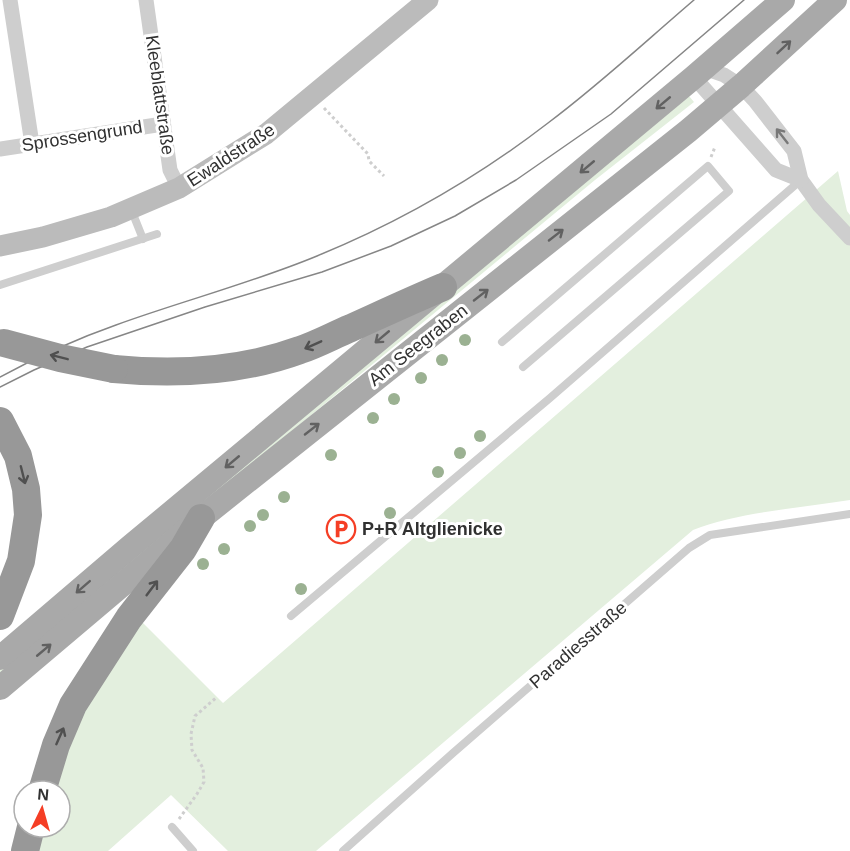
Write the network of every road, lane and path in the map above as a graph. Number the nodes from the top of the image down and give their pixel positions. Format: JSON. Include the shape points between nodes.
{"nodes":[{"id":1,"x":10,"y":0,"type":"edge"},
{"id":2,"x":146,"y":0,"type":"edge"},
{"id":3,"x":427,"y":0,"type":"edge"},
{"id":4,"x":783,"y":0,"type":"edge"},
{"id":5,"x":835,"y":0,"type":"edge"},
{"id":6,"x":699,"y":73,"type":"junction"},
{"id":7,"x":741,"y":86,"type":"junction"},
{"id":8,"x":313,"y":96,"type":"junction"},
{"id":9,"x":719,"y":105,"type":"junction"},
{"id":10,"x":163,"y":124,"type":"junction"},
{"id":11,"x":33,"y":144,"type":"junction"},
{"id":12,"x":0,"y":149,"type":"edge"},
{"id":13,"x":384,"y":177,"type":"dead end"},
{"id":14,"x":801,"y":180,"type":"junction"},
{"id":15,"x":179,"y":188,"type":"junction"},
{"id":16,"x":131,"y":208,"type":"junction"},
{"id":17,"x":157,"y":234,"type":"dead end"},
{"id":18,"x":142,"y":238,"type":"junction"},
{"id":19,"x":850,"y":238,"type":"edge"},
{"id":20,"x":0,"y":246,"type":"edge"},
{"id":21,"x":0,"y":285,"type":"edge"},
{"id":22,"x":443,"y":286,"type":"junction"},
{"id":23,"x":2,"y":342,"type":"edge"},
{"id":24,"x":502,"y":342,"type":"dead end"},
{"id":25,"x":523,"y":367,"type":"dead end"},
{"id":26,"x":0,"y":421,"type":"edge"},
{"id":27,"x":850,"y":514,"type":"edge"},
{"id":28,"x":201,"y":518,"type":"junction"},
{"id":29,"x":0,"y":616,"type":"edge"},
{"id":30,"x":291,"y":616,"type":"dead end"},
{"id":31,"x":0,"y":658,"type":"edge"},
{"id":32,"x":0,"y":688,"type":"edge"},
{"id":33,"x":217,"y":697,"type":"dead end"},
{"id":34,"x":46,"y":779,"type":"edge"},
{"id":35,"x":172,"y":827,"type":"joint"},
{"id":36,"x":193,"y":851,"type":"edge"},
{"id":37,"x":343,"y":851,"type":"edge"}],
"edges":[{"from":1,"to":11,"type":"street"},
{"from":2,"to":10,"type":"street","name":"Kleeblattstraße"},
{"from":3,"to":8,"type":"street","name":"Ewaldstraße"},
{"from":4,"to":6,"type":"main road","name":"Am Seegraben"},
{"from":7,"to":5,"type":"main road","name":"Am Seegraben","one_way":true},
{"from":6,"to":7,"type":"street","via":[[724,75]]},
{"from":6,"to":9,"type":"street"},
{"from":6,"to":22,"type":"main road","name":"Am Seegraben","one_way":true},
{"from":7,"to":9,"type":"main road","name":"Am Seegraben"},
{"from":14,"to":7,"type":"street","one_way":true,"via":[[794,151]]},
{"from":8,"to":13,"type":"path","via":[[368,154],[369,161]]},
{"from":8,"to":15,"type":"street","name":"Ewaldstraße","via":[[266,134]]},
{"from":9,"to":14,"type":"street","via":[[776,170]]},
{"from":28,"to":9,"type":"main road","name":"Am Seegraben","one_way":true},
{"from":10,"to":11,"type":"street","name":"Sprossengrund"},
{"from":10,"to":15,"type":"street","name":"Kleeblattstraße","via":[[170,170]]},
{"from":11,"to":12,"type":"street","name":"Sprossengrund"},
{"from":14,"to":19,"type":"street"},
{"from":14,"to":30,"type":"lane"},
{"from":15,"to":16,"type":"street","name":"Ewaldstraße"},
{"from":16,"to":18,"type":"lane"},
{"from":16,"to":20,"type":"street","name":"Ewaldstraße","via":[[43,237]]},
{"from":17,"to":18,"type":"lane"},
{"from":18,"to":21,"type":"lane"},
{"from":22,"to":23,"type":"highway","one_way":true,"bridge":true,"via":[[302,350],[219,369],[114,369]]},
{"from":22,"to":31,"type":"main road","name":"Am Seegraben","one_way":true},
{"from":24,"to":25,"type":"lane","via":[[708,166],[729,191]]},
{"from":26,"to":29,"type":"highway","one_way":true,"via":[[18,456],[28,515],[21,561]]},
{"from":27,"to":37,"type":"lane","name":"Paradiesstraße","via":[[711,535],[689,549]]},
{"from":32,"to":28,"type":"main road","name":"Am Seegraben","one_way":true},
{"from":34,"to":28,"type":"highway","one_way":true,"via":[[74,705],[129,618],[183,549]]},
{"from":33,"to":35,"type":"path","via":[[195,716],[192,734],[192,750],[203,768],[204,782]]},
{"from":35,"to":36,"type":"lane"}]}
